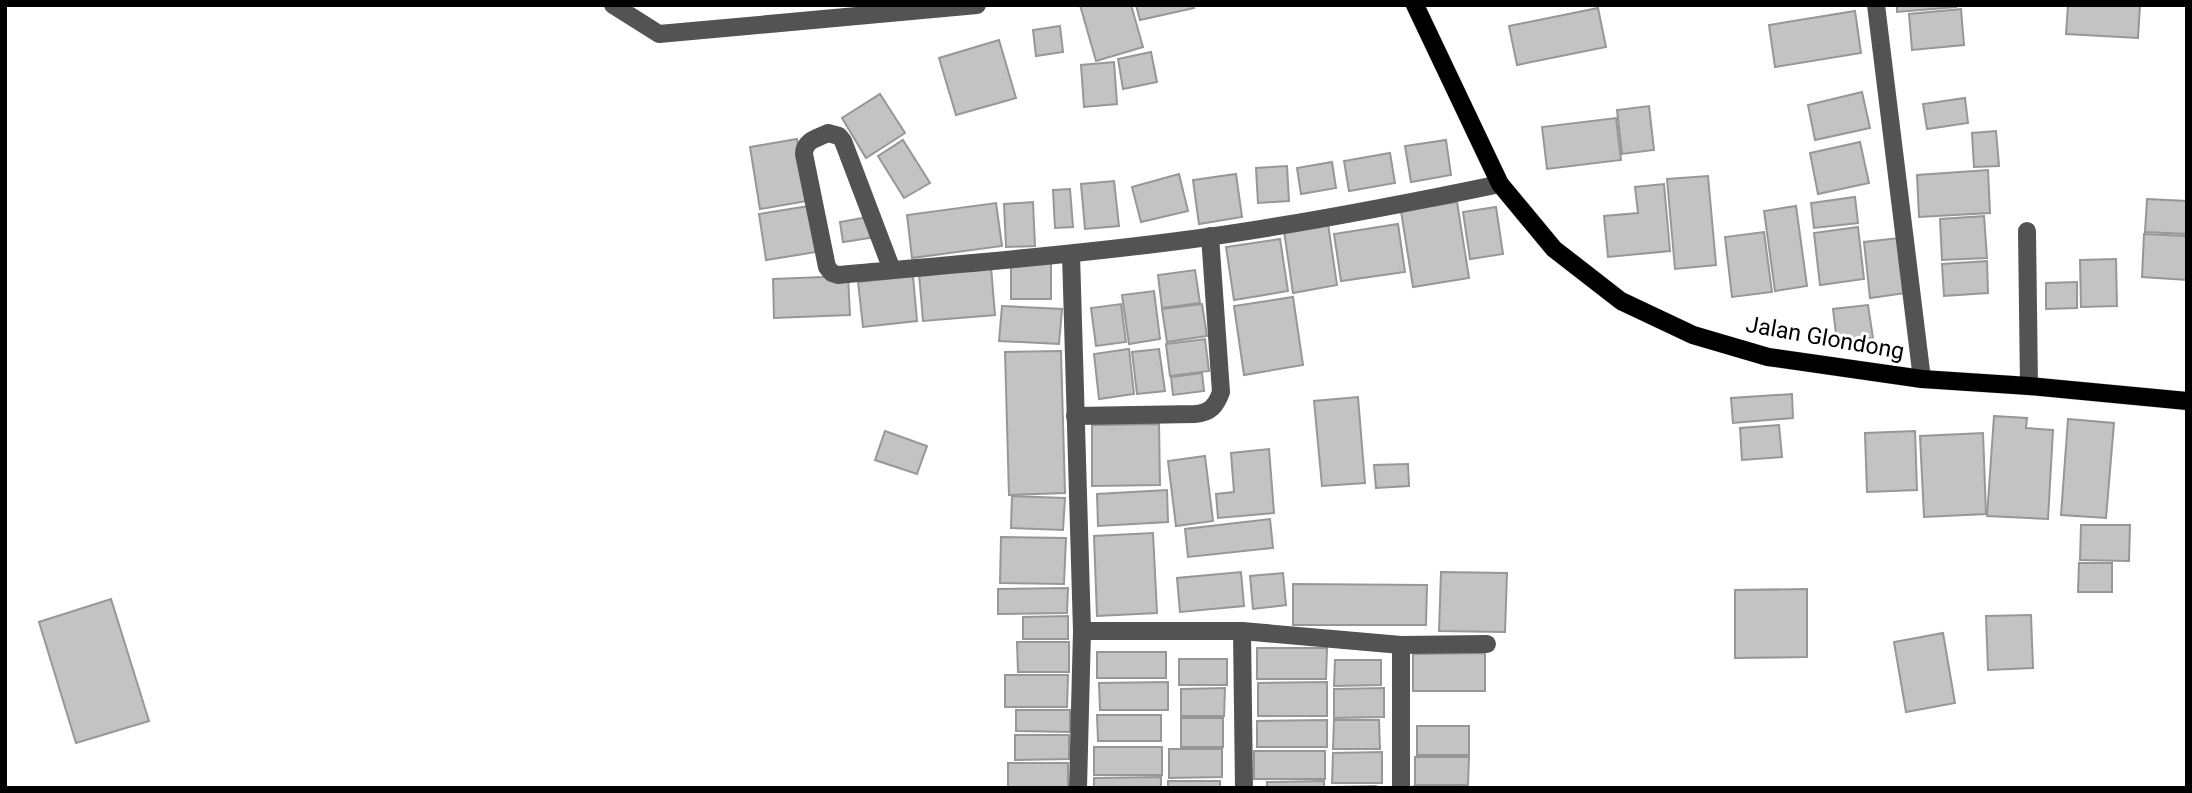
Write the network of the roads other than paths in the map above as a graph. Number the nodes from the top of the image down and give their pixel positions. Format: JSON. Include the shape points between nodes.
{"nodes":[{"id":1,"x":613,"y":5,"type":"edge"},
{"id":2,"x":977,"y":5,"type":"edge"},
{"id":3,"x":1415,"y":5,"type":"edge"},
{"id":4,"x":1877,"y":5,"type":"edge"},
{"id":5,"x":1500,"y":184,"type":"junction"},
{"id":6,"x":2027,"y":231,"type":"dead end"},
{"id":7,"x":1210,"y":236,"type":"junction"},
{"id":8,"x":1071,"y":254,"type":"junction"},
{"id":9,"x":892,"y":270,"type":"junction"},
{"id":10,"x":1922,"y":379,"type":"junction"},
{"id":11,"x":2029,"y":386,"type":"junction"},
{"id":12,"x":2187,"y":401,"type":"edge"},
{"id":13,"x":1074,"y":416,"type":"junction"},
{"id":14,"x":1082,"y":631,"type":"junction"},
{"id":15,"x":1242,"y":631,"type":"junction"},
{"id":16,"x":1487,"y":644,"type":"dead end"},
{"id":17,"x":1401,"y":645,"type":"junction"},
{"id":18,"x":1078,"y":788,"type":"edge"},
{"id":19,"x":1244,"y":788,"type":"edge"},
{"id":20,"x":1401,"y":788,"type":"edge"}],
"edges":[{"from":1,"to":2,"type":"street","via":[[659,34]]},
{"from":3,"to":5,"type":"main road","name":"Jalan Glondong"},
{"from":4,"to":10,"type":"street"},
{"from":5,"to":7,"type":"street"},
{"from":5,"to":10,"type":"main road","name":"Jalan Glondong","via":[[1554,249],[1621,302],[1693,335],[1769,357]]},
{"from":6,"to":11,"type":"street"},
{"from":7,"to":8,"type":"street"},
{"from":7,"to":13,"type":"street","via":[[1221,392],[1217,402],[1209,411],[1195,414]]},
{"from":8,"to":9,"type":"street"},
{"from":8,"to":13,"type":"street"},
{"from":9,"to":9,"type":"street","via":[[838,275],[829,270],[804,154],[809,142],[828,133],[843,141]]},
{"from":10,"to":11,"type":"main road","name":"Jalan Glondong"},
{"from":11,"to":12,"type":"main road","name":"Jalan Glondong"},
{"from":13,"to":14,"type":"street"},
{"from":14,"to":15,"type":"street"},
{"from":14,"to":18,"type":"street"},
{"from":15,"to":17,"type":"street"},
{"from":15,"to":19,"type":"street"},
{"from":16,"to":17,"type":"street"},
{"from":17,"to":20,"type":"street"}]}
